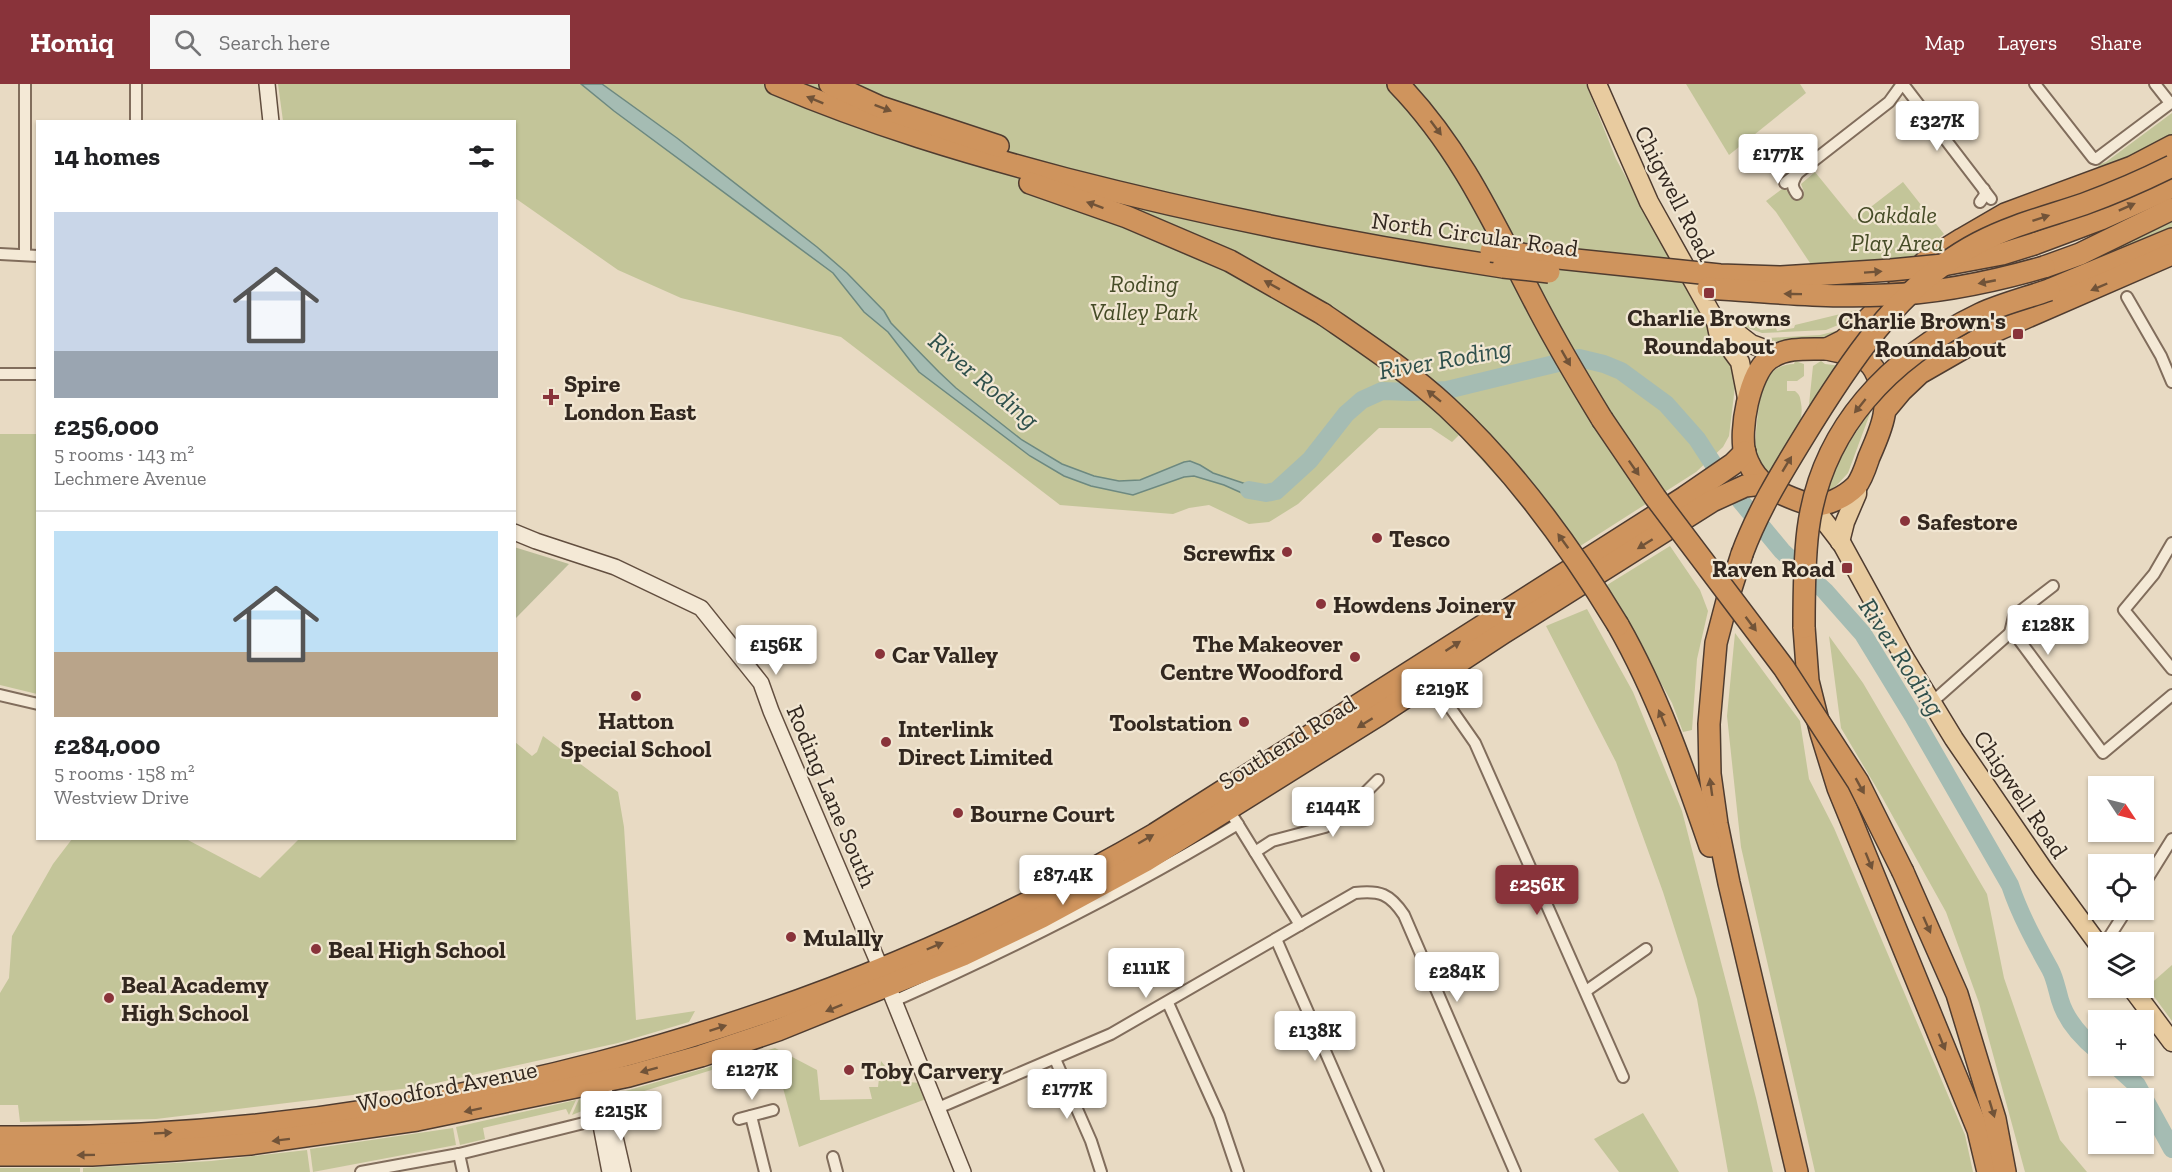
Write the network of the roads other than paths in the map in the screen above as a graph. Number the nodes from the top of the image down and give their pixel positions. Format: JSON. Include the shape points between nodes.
{"nodes":[{"id":1,"x":25,"y":84,"type":"edge"},
{"id":2,"x":136,"y":84,"type":"edge"},
{"id":3,"x":267,"y":84,"type":"edge"},
{"id":4,"x":776,"y":84,"type":"edge"},
{"id":5,"x":830,"y":84,"type":"edge"},
{"id":6,"x":1398,"y":84,"type":"edge"},
{"id":7,"x":1597,"y":84,"type":"edge"},
{"id":8,"x":2035,"y":84,"type":"edge"},
{"id":9,"x":2155,"y":84,"type":"edge"},
{"id":10,"x":1901,"y":85,"type":"edge"},
{"id":11,"x":2171,"y":102,"type":"edge"},
{"id":12,"x":136,"y":120,"type":"edge"},
{"id":13,"x":271,"y":120,"type":"edge"},
{"id":14,"x":930,"y":141,"type":"junction"},
{"id":15,"x":2172,"y":146,"type":"edge"},
{"id":16,"x":2172,"y":166,"type":"edge"},
{"id":17,"x":1797,"y":174,"type":"junction"},
{"id":18,"x":1785,"y":183,"type":"dead end"},
{"id":19,"x":2172,"y":186,"type":"edge"},
{"id":20,"x":1797,"y":194,"type":"dead end"},
{"id":21,"x":1986,"y":200,"type":"dead end"},
{"id":22,"x":2172,"y":209,"type":"edge"},
{"id":23,"x":2172,"y":239,"type":"edge"},
{"id":24,"x":2172,"y":254,"type":"edge"},
{"id":25,"x":0,"y":255,"type":"edge"},
{"id":26,"x":25,"y":255,"type":"junction"},
{"id":27,"x":36,"y":256,"type":"edge"},
{"id":28,"x":1497,"y":259,"type":"junction"},
{"id":29,"x":2127,"y":297,"type":"dead end"},
{"id":30,"x":1716,"y":322,"type":"junction"},
{"id":31,"x":1827,"y":350,"type":"junction"},
{"id":32,"x":1778,"y":354,"type":"junction"},
{"id":33,"x":0,"y":374,"type":"edge"},
{"id":34,"x":36,"y":374,"type":"edge"},
{"id":35,"x":2172,"y":382,"type":"edge"},
{"id":36,"x":1747,"y":398,"type":"junction"},
{"id":37,"x":1886,"y":409,"type":"junction"},
{"id":38,"x":1738,"y":476,"type":"junction"},
{"id":39,"x":1857,"y":484,"type":"junction"},
{"id":40,"x":1812,"y":505,"type":"junction"},
{"id":41,"x":516,"y":533,"type":"edge"},
{"id":42,"x":1840,"y":542,"type":"junction"},
{"id":43,"x":2172,"y":543,"type":"edge"},
{"id":44,"x":2053,"y":586,"type":"dead end"},
{"id":45,"x":2010,"y":633,"type":"junction"},
{"id":46,"x":2172,"y":669,"type":"edge"},
{"id":47,"x":1431,"y":680,"type":"junction"},
{"id":48,"x":0,"y":695,"type":"edge"},
{"id":49,"x":2172,"y":695,"type":"edge"},
{"id":50,"x":1931,"y":703,"type":"junction"},
{"id":51,"x":36,"y":704,"type":"edge"},
{"id":52,"x":1684,"y":772,"type":"junction"},
{"id":53,"x":1378,"y":780,"type":"dead end"},
{"id":54,"x":1233,"y":816,"type":"junction"},
{"id":55,"x":2172,"y":839,"type":"edge"},
{"id":56,"x":1255,"y":852,"type":"junction"},
{"id":57,"x":2154,"y":868,"type":"edge"},
{"id":58,"x":1300,"y":925,"type":"junction"},
{"id":59,"x":2089,"y":932,"type":"edge"},
{"id":60,"x":1276,"y":939,"type":"junction"},
{"id":61,"x":1646,"y":950,"type":"dead end"},
{"id":62,"x":888,"y":985,"type":"junction"},
{"id":63,"x":1586,"y":991,"type":"junction"},
{"id":64,"x":2139,"y":998,"type":"edge"},
{"id":65,"x":1167,"y":1003,"type":"junction"},
{"id":66,"x":2172,"y":1042,"type":"edge"},
{"id":67,"x":1055,"y":1059,"type":"junction"},
{"id":68,"x":1773,"y":1063,"type":"junction"},
{"id":69,"x":600,"y":1072,"type":"junction"},
{"id":70,"x":1623,"y":1077,"type":"dead end"},
{"id":71,"x":938,"y":1108,"type":"junction"},
{"id":72,"x":773,"y":1110,"type":"dead end"},
{"id":73,"x":751,"y":1116,"type":"junction"},
{"id":74,"x":606,"y":1118,"type":"junction"},
{"id":75,"x":739,"y":1119,"type":"dead end"},
{"id":76,"x":0,"y":1137,"type":"edge"},
{"id":77,"x":459,"y":1154,"type":"junction"},
{"id":78,"x":0,"y":1155,"type":"edge"},
{"id":79,"x":833,"y":1157,"type":"dead end"},
{"id":80,"x":361,"y":1172,"type":"edge"},
{"id":81,"x":463,"y":1172,"type":"edge"},
{"id":82,"x":610,"y":1172,"type":"edge"},
{"id":83,"x":623,"y":1172,"type":"edge"},
{"id":84,"x":765,"y":1172,"type":"edge"},
{"id":85,"x":835,"y":1172,"type":"edge"},
{"id":86,"x":963,"y":1172,"type":"edge"},
{"id":87,"x":1101,"y":1172,"type":"edge"},
{"id":88,"x":1239,"y":1172,"type":"edge"},
{"id":89,"x":1378,"y":1172,"type":"edge"},
{"id":90,"x":1515,"y":1172,"type":"edge"},
{"id":91,"x":1786,"y":1172,"type":"edge"},
{"id":92,"x":1797,"y":1172,"type":"edge"},
{"id":93,"x":1988,"y":1172,"type":"edge"},
{"id":94,"x":2005,"y":1172,"type":"edge"}],
"edges":[{"from":1,"to":26,"type":"street"},
{"from":2,"to":12,"type":"street"},
{"from":3,"to":13,"type":"street"},
{"from":14,"to":4,"type":"highway","name":"North Circular Road","one_way":true},
{"from":5,"to":28,"type":"highway","name":"North Circular Road","one_way":true,"via":[[934,126],[1101,173]]},
{"from":6,"to":94,"type":"highway","one_way":true,"bridge":true,"via":[[1436,127],[1462,166],[1584,389],[1628,459],[1784,668],[1858,782],[1957,994],[1995,1119]]},
{"from":7,"to":30,"type":"main road","name":"Chigwell Road","via":[[1649,201]]},
{"from":8,"to":11,"type":"street","via":[[2096,159]]},
{"from":9,"to":11,"type":"street"},
{"from":10,"to":17,"type":"street","via":[[1889,102]]},
{"from":10,"to":21,"type":"street","via":[[1984,189]]},
{"from":14,"to":28,"type":"highway","name":"North Circular Road","via":[[1209,213],[1379,248]]},
{"from":52,"to":14,"type":"highway","one_way":true,"bridge":true,"via":[[1618,625],[1562,539],[1511,473],[1446,406],[1323,314],[1230,261],[1127,217],[973,164]]},
{"from":15,"to":31,"type":"highway","via":[[2132,167],[2005,214],[1962,239],[1925,262],[1844,341]]},
{"from":68,"to":16,"type":"highway","one_way":true,"bridge":true,"via":[[1729,884],[1710,774],[1709,724],[1716,644],[1747,540],[1779,477],[1825,403],[1882,323],[1910,293],[1977,243],[2017,225],[2087,203]]},
{"from":17,"to":18,"type":"street"},
{"from":17,"to":20,"type":"street","via":[[1792,182]]},
{"from":28,"to":19,"type":"highway","name":"North Circular Road","one_way":true,"bridge":true,"via":[[1781,277],[1943,265],[2002,255],[2034,244]]},
{"from":22,"to":28,"type":"highway","name":"North Circular Road","one_way":true,"bridge":true,"via":[[2044,267],[1969,286],[1886,295],[1783,294]]},
{"from":23,"to":93,"type":"highway","one_way":true,"bridge":true,"via":[[1982,313],[1933,339],[1897,367],[1855,411],[1826,464],[1812,511],[1805,564],[1804,627],[1808,681],[1821,733],[1838,788],[1978,1130]]},
{"from":24,"to":37,"type":"highway","one_way":true,"via":[[1988,334],[1920,373]]},
{"from":25,"to":26,"type":"street"},
{"from":26,"to":27,"type":"street"},
{"from":29,"to":35,"type":"street"},
{"from":30,"to":32,"type":"main road","via":[[1752,344]]},
{"from":30,"to":36,"type":"main road","name":"Chigwell Road","via":[[1718,332],[1740,362]]},
{"from":31,"to":32,"type":"highway"},
{"from":31,"to":37,"type":"highway","via":[[1863,358],[1874,368],[1884,390]]},
{"from":32,"to":36,"type":"highway","via":[[1762,366]]},
{"from":33,"to":34,"type":"street"},
{"from":36,"to":38,"type":"highway"},
{"from":37,"to":39,"type":"highway"},
{"from":38,"to":40,"type":"highway"},
{"from":38,"to":47,"type":"highway","name":"Southend Road","one_way":true},
{"from":62,"to":38,"type":"highway","name":"Southend Road","one_way":true,"via":[[954,938],[1088,873],[1155,834],[1401,676]]},
{"from":39,"to":40,"type":"highway","via":[[1835,499]]},
{"from":39,"to":42,"type":"main road"},
{"from":40,"to":42,"type":"main road","name":"Chigwell Road"},
{"from":41,"to":62,"type":"street","name":"Roding Lane South","via":[[615,567],[701,608],[761,684]]},
{"from":42,"to":50,"type":"main road","name":"Chigwell Road"},
{"from":43,"to":46,"type":"street","via":[[2154,574],[2124,610]]},
{"from":44,"to":45,"type":"street","via":[[2014,616]]},
{"from":45,"to":49,"type":"street","via":[[2103,753]]},
{"from":45,"to":50,"type":"street"},
{"from":47,"to":54,"type":"highway","name":"Southend Road","one_way":true},
{"from":47,"to":63,"type":"street","via":[[1475,743]]},
{"from":48,"to":51,"type":"street"},
{"from":50,"to":59,"type":"main road","name":"Chigwell Road"},
{"from":52,"to":68,"type":"highway","via":[[1725,890]]},
{"from":52,"to":91,"type":"highway","via":[[1736,960]]},
{"from":53,"to":56,"type":"street","via":[[1325,826],[1272,841]]},
{"from":54,"to":56,"type":"street"},
{"from":54,"to":62,"type":"highway","name":"Southend Road","via":[[1041,917],[963,955]]},
{"from":55,"to":57,"type":"street"},
{"from":56,"to":58,"type":"street"},
{"from":58,"to":60,"type":"street"},
{"from":58,"to":90,"type":"street","via":[[1355,893],[1372,891],[1386,895],[1396,904]]},
{"from":60,"to":65,"type":"street"},
{"from":60,"to":89,"type":"street"},
{"from":61,"to":63,"type":"street"},
{"from":62,"to":69,"type":"highway","name":"Woodford Avenue","via":[[778,1030],[701,1056],[629,1076]]},
{"from":62,"to":71,"type":"street","name":"Roding Lane South"},
{"from":63,"to":70,"type":"street"},
{"from":64,"to":66,"type":"main road"},
{"from":65,"to":67,"type":"street"},
{"from":65,"to":88,"type":"street","via":[[1219,1116]]},
{"from":67,"to":71,"type":"street"},
{"from":67,"to":87,"type":"street"},
{"from":68,"to":92,"type":"highway"},
{"from":69,"to":74,"type":"street"},
{"from":76,"to":69,"type":"highway","name":"Woodford Avenue","one_way":true,"via":[[90,1137],[247,1126],[482,1089],[510,1091]]},
{"from":69,"to":78,"type":"highway","name":"Woodford Avenue","one_way":true,"via":[[451,1114],[329,1134],[92,1155]]},
{"from":71,"to":86,"type":"street","name":"Roding Lane South"},
{"from":72,"to":73,"type":"street"},
{"from":73,"to":75,"type":"street"},
{"from":73,"to":84,"type":"street"},
{"from":74,"to":77,"type":"street"},
{"from":74,"to":82,"type":"street"},
{"from":74,"to":83,"type":"street"},
{"from":77,"to":80,"type":"street"},
{"from":77,"to":81,"type":"street"},
{"from":79,"to":85,"type":"street"}]}
